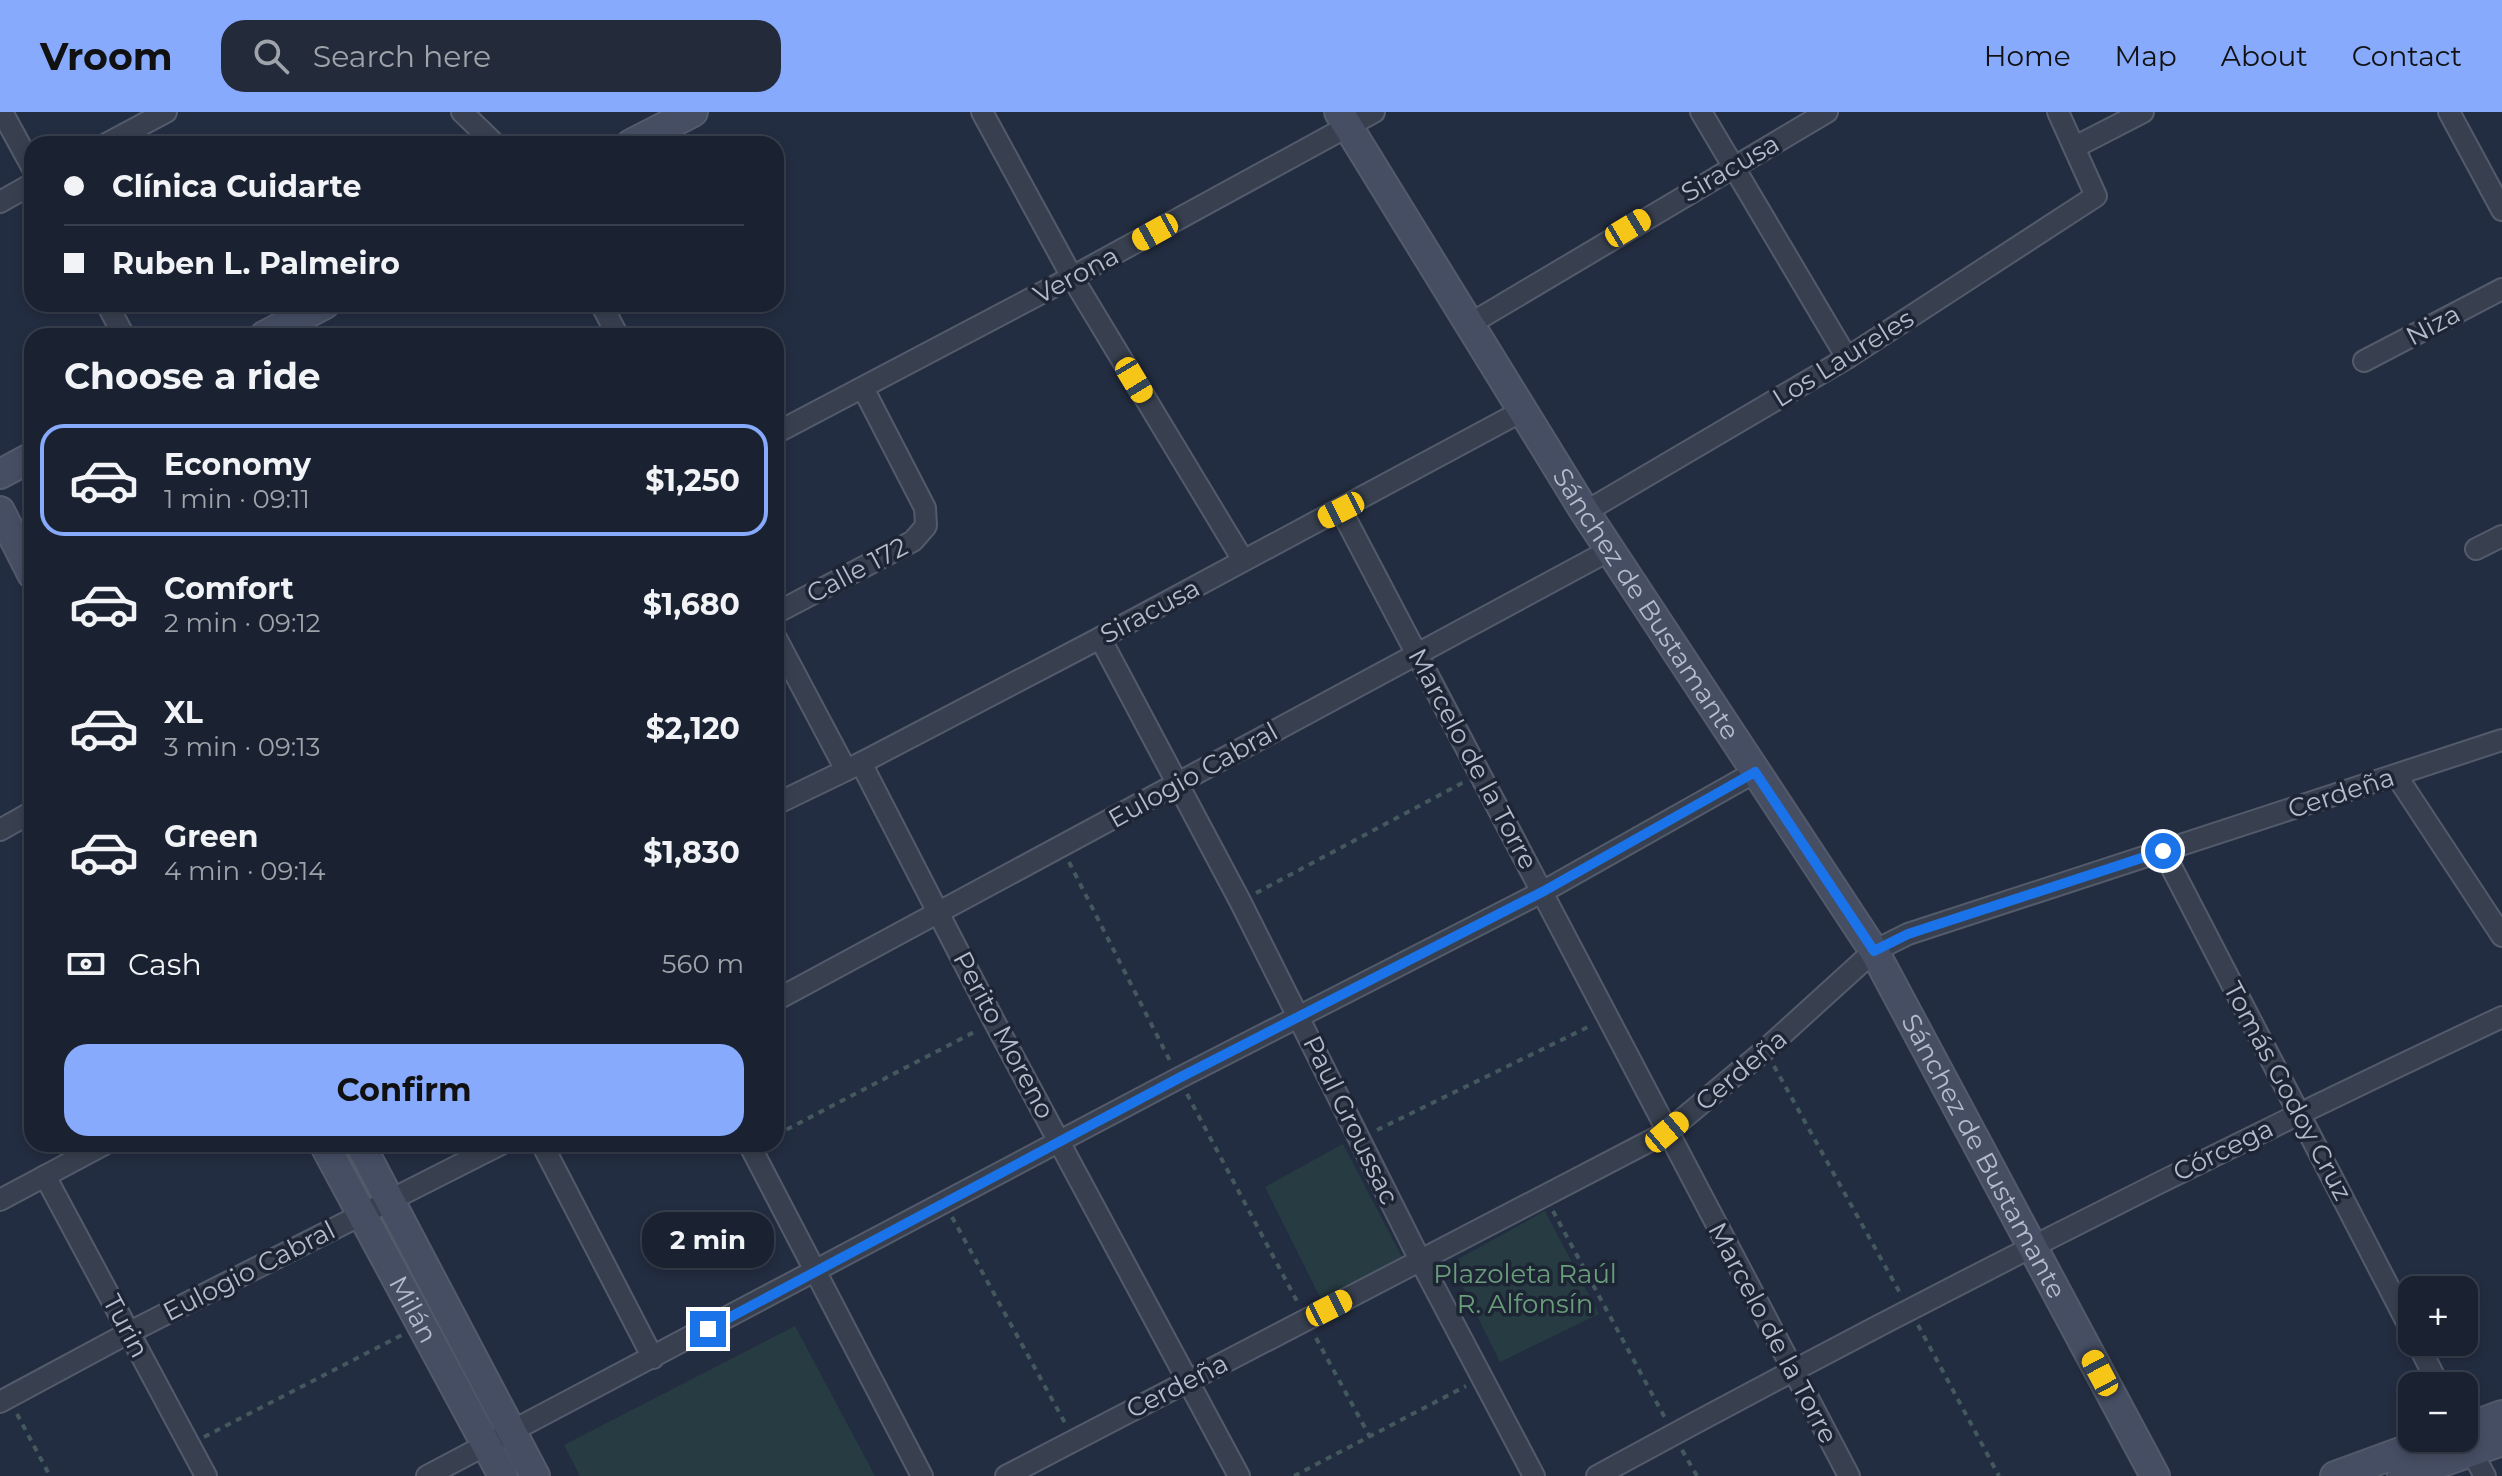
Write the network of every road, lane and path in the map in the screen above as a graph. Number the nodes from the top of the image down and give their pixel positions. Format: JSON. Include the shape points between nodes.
{"nodes":[{"id":1,"x":2,"y":112,"type":"edge"},
{"id":2,"x":166,"y":112,"type":"edge"},
{"id":3,"x":462,"y":112,"type":"edge"},
{"id":4,"x":693,"y":112,"type":"edge"},
{"id":5,"x":982,"y":112,"type":"edge"},
{"id":6,"x":1374,"y":112,"type":"edge"},
{"id":7,"x":1701,"y":112,"type":"edge"},
{"id":8,"x":1827,"y":112,"type":"edge"},
{"id":9,"x":2058,"y":112,"type":"edge"},
{"id":10,"x":2143,"y":112,"type":"edge"},
{"id":11,"x":2449,"y":112,"type":"edge"},
{"id":12,"x":1343,"y":119,"type":"edge"},
{"id":13,"x":121,"y":136,"type":"edge"},
{"id":14,"x":487,"y":136,"type":"edge"},
{"id":15,"x":646,"y":136,"type":"edge"},
{"id":16,"x":2075,"y":147,"type":"junction"},
{"id":17,"x":24,"y":152,"type":"edge"},
{"id":18,"x":1734,"y":165,"type":"junction"},
{"id":19,"x":24,"y":188,"type":"edge"},
{"id":20,"x":0,"y":202,"type":"edge"},
{"id":21,"x":2502,"y":210,"type":"edge"},
{"id":22,"x":1072,"y":277,"type":"junction"},
{"id":23,"x":2502,"y":289,"type":"edge"},
{"id":24,"x":316,"y":312,"type":"edge"},
{"id":25,"x":1470,"y":324,"type":"junction"},
{"id":26,"x":298,"y":328,"type":"edge"},
{"id":27,"x":1847,"y":358,"type":"junction"},
{"id":28,"x":2364,"y":361,"type":"dead end"},
{"id":29,"x":863,"y":388,"type":"junction"},
{"id":30,"x":1522,"y":411,"type":"junction"},
{"id":31,"x":784,"y":429,"type":"edge"},
{"id":32,"x":24,"y":461,"type":"edge"},
{"id":33,"x":0,"y":474,"type":"edge"},
{"id":34,"x":1341,"y":510,"type":"junction"},
{"id":35,"x":0,"y":511,"type":"edge"},
{"id":36,"x":1585,"y":512,"type":"junction"},
{"id":37,"x":2502,"y":536,"type":"edge"},
{"id":38,"x":2476,"y":549,"type":"dead end"},
{"id":39,"x":1610,"y":550,"type":"junction"},
{"id":40,"x":24,"y":558,"type":"edge"},
{"id":41,"x":1243,"y":560,"type":"junction"},
{"id":42,"x":784,"y":609,"type":"edge"},
{"id":43,"x":1100,"y":638,"type":"junction"},
{"id":44,"x":784,"y":651,"type":"edge"},
{"id":45,"x":1418,"y":655,"type":"junction"},
{"id":46,"x":2502,"y":740,"type":"edge"},
{"id":47,"x":854,"y":767,"type":"junction"},
{"id":48,"x":1755,"y":772,"type":"junction"},
{"id":49,"x":1480,"y":773,"type":"junction"},
{"id":50,"x":2396,"y":775,"type":"junction"},
{"id":51,"x":1177,"y":782,"type":"junction"},
{"id":52,"x":784,"y":800,"type":"edge"},
{"id":53,"x":24,"y":816,"type":"edge"},
{"id":54,"x":0,"y":830,"type":"edge"},
{"id":55,"x":1062,"y":848,"type":"junction"},
{"id":56,"x":2163,"y":851,"type":"junction"},
{"id":57,"x":1544,"y":891,"type":"junction"},
{"id":58,"x":1240,"y":901,"type":"junction"},
{"id":59,"x":938,"y":914,"type":"junction"},
{"id":60,"x":2502,"y":936,"type":"edge"},
{"id":61,"x":1874,"y":951,"type":"junction"},
{"id":62,"x":784,"y":996,"type":"edge"},
{"id":63,"x":1299,"y":1017,"type":"junction"},
{"id":64,"x":1609,"y":1017,"type":"junction"},
{"id":65,"x":2502,"y":1017,"type":"edge"},
{"id":66,"x":994,"y":1021,"type":"junction"},
{"id":67,"x":1765,"y":1050,"type":"junction"},
{"id":68,"x":1179,"y":1078,"type":"junction"},
{"id":69,"x":2299,"y":1112,"type":"junction"},
{"id":70,"x":784,"y":1131,"type":"edge"},
{"id":71,"x":1667,"y":1132,"type":"junction"},
{"id":72,"x":1359,"y":1139,"type":"junction"},
{"id":73,"x":1061,"y":1141,"type":"junction"},
{"id":74,"x":90,"y":1152,"type":"edge"},
{"id":75,"x":329,"y":1152,"type":"edge"},
{"id":76,"x":364,"y":1152,"type":"edge"},
{"id":77,"x":485,"y":1152,"type":"edge"},
{"id":78,"x":546,"y":1152,"type":"edge"},
{"id":79,"x":753,"y":1152,"type":"edge"},
{"id":80,"x":45,"y":1176,"type":"junction"},
{"id":81,"x":1544,"y":1195,"type":"junction"},
{"id":82,"x":0,"y":1200,"type":"edge"},
{"id":83,"x":391,"y":1200,"type":"junction"},
{"id":84,"x":945,"y":1204,"type":"junction"},
{"id":85,"x":363,"y":1213,"type":"junction"},
{"id":86,"x":2032,"y":1245,"type":"junction"},
{"id":87,"x":1421,"y":1262,"type":"junction"},
{"id":88,"x":816,"y":1271,"type":"junction"},
{"id":89,"x":2398,"y":1305,"type":"edge"},
{"id":90,"x":1910,"y":1311,"type":"junction"},
{"id":91,"x":1306,"y":1320,"type":"junction"},
{"id":92,"x":422,"y":1324,"type":"junction"},
{"id":93,"x":130,"y":1332,"type":"junction"},
{"id":94,"x":653,"y":1358,"type":"junction"},
{"id":95,"x":1791,"y":1370,"type":"junction"},
{"id":96,"x":1483,"y":1378,"type":"junction"},
{"id":97,"x":1187,"y":1381,"type":"junction"},
{"id":98,"x":4,"y":1400,"type":"edge"},
{"id":99,"x":2502,"y":1415,"type":"edge"},
{"id":100,"x":1674,"y":1434,"type":"junction"},
{"id":101,"x":1370,"y":1437,"type":"junction"},
{"id":102,"x":500,"y":1438,"type":"junction"},
{"id":103,"x":1074,"y":1439,"type":"junction"},
{"id":104,"x":2502,"y":1441,"type":"edge"},
{"id":105,"x":189,"y":1445,"type":"junction"},
{"id":106,"x":2478,"y":1446,"type":"edge"},
{"id":107,"x":2478,"y":1450,"type":"edge"},
{"id":108,"x":2401,"y":1452,"type":"edge"},
{"id":109,"x":2473,"y":1452,"type":"edge"},
{"id":110,"x":50,"y":1476,"type":"edge"},
{"id":111,"x":206,"y":1476,"type":"edge"},
{"id":112,"x":427,"y":1476,"type":"edge"},
{"id":113,"x":503,"y":1476,"type":"edge"},
{"id":114,"x":535,"y":1476,"type":"edge"},
{"id":115,"x":922,"y":1476,"type":"edge"},
{"id":116,"x":1006,"y":1476,"type":"edge"},
{"id":117,"x":1239,"y":1476,"type":"edge"},
{"id":118,"x":1294,"y":1476,"type":"edge"},
{"id":119,"x":1534,"y":1476,"type":"edge"},
{"id":120,"x":1597,"y":1476,"type":"edge"},
{"id":121,"x":1697,"y":1476,"type":"edge"},
{"id":122,"x":1849,"y":1476,"type":"edge"},
{"id":123,"x":1999,"y":1476,"type":"edge"},
{"id":124,"x":2155,"y":1476,"type":"edge"},
{"id":125,"x":2335,"y":1476,"type":"edge"},
{"id":126,"x":2402,"y":1476,"type":"edge"}],
"edges":[{"from":1,"to":17,"type":"street"},
{"from":2,"to":13,"type":"street"},
{"from":3,"to":14,"type":"street"},
{"from":4,"to":15,"type":"street"},
{"from":5,"to":22,"type":"street"},
{"from":6,"to":12,"type":"street","name":"Verona"},
{"from":7,"to":18,"type":"street"},
{"from":8,"to":18,"type":"street","name":"Siracusa"},
{"from":9,"to":16,"type":"street"},
{"from":10,"to":16,"type":"street"},
{"from":11,"to":21,"type":"street"},
{"from":12,"to":22,"type":"street","name":"Verona"},
{"from":12,"to":25,"type":"street","name":"Sánchez de Bustamante"},
{"from":16,"to":27,"type":"street","name":"Los Laureles","via":[[2096,196]]},
{"from":18,"to":25,"type":"street","name":"Siracusa"},
{"from":18,"to":27,"type":"street"},
{"from":19,"to":20,"type":"street"},
{"from":22,"to":29,"type":"street","name":"Verona"},
{"from":22,"to":41,"type":"street"},
{"from":23,"to":28,"type":"street","name":"Niza"},
{"from":24,"to":26,"type":"street"},
{"from":25,"to":30,"type":"street","name":"Sánchez de Bustamante"},
{"from":27,"to":36,"type":"street","name":"Los Laureles"},
{"from":29,"to":31,"type":"street","name":"Verona"},
{"from":29,"to":42,"type":"street","name":"Calle 172","via":[[925,508],[926,526],[913,541]]},
{"from":30,"to":34,"type":"street","name":"Siracusa"},
{"from":30,"to":36,"type":"street","name":"Sánchez de Bustamante"},
{"from":32,"to":33,"type":"street"},
{"from":34,"to":41,"type":"street","name":"Siracusa"},
{"from":34,"to":45,"type":"street","name":"Marcelo de la Torre"},
{"from":35,"to":40,"type":"street"},
{"from":36,"to":39,"type":"street","name":"Sánchez de Bustamante"},
{"from":37,"to":38,"type":"street"},
{"from":39,"to":45,"type":"street","name":"Eulogio Cabral"},
{"from":39,"to":48,"type":"street","name":"Sánchez de Bustamante"},
{"from":41,"to":43,"type":"street","name":"Siracusa"},
{"from":43,"to":47,"type":"street","name":"Siracusa"},
{"from":43,"to":51,"type":"street","name":"Paul Groussac"},
{"from":44,"to":47,"type":"street","name":"Perito Moreno"},
{"from":45,"to":49,"type":"street","name":"Marcelo de la Torre"},
{"from":45,"to":51,"type":"street","name":"Eulogio Cabral"},
{"from":46,"to":50,"type":"street","name":"Cerdeña"},
{"from":47,"to":52,"type":"street","name":"Siracusa"},
{"from":47,"to":59,"type":"street","name":"Perito Moreno"},
{"from":48,"to":57,"type":"street"},
{"from":48,"to":61,"type":"street","name":"Sánchez de Bustamante"},
{"from":49,"to":57,"type":"street","name":"Marcelo de la Torre"},
{"from":49,"to":58,"type":"path"},
{"from":50,"to":56,"type":"street","name":"Cerdeña"},
{"from":50,"to":60,"type":"street"},
{"from":51,"to":55,"type":"street","name":"Eulogio Cabral"},
{"from":51,"to":58,"type":"street","name":"Paul Groussac"},
{"from":53,"to":54,"type":"street"},
{"from":55,"to":59,"type":"street","name":"Eulogio Cabral"},
{"from":55,"to":68,"type":"path"},
{"from":56,"to":61,"type":"street","name":"Cerdeña","via":[[1908,934]]},
{"from":56,"to":69,"type":"street","name":"Tomás Godoy Cruz"},
{"from":57,"to":63,"type":"street"},
{"from":57,"to":64,"type":"street","name":"Marcelo de la Torre"},
{"from":58,"to":63,"type":"street","name":"Paul Groussac"},
{"from":59,"to":62,"type":"street","name":"Eulogio Cabral"},
{"from":59,"to":66,"type":"street","name":"Perito Moreno"},
{"from":61,"to":67,"type":"street","name":"Cerdeña"},
{"from":61,"to":86,"type":"street","name":"Sánchez de Bustamante"},
{"from":63,"to":68,"type":"street"},
{"from":63,"to":72,"type":"street","name":"Paul Groussac"},
{"from":64,"to":71,"type":"street","name":"Marcelo de la Torre"},
{"from":64,"to":72,"type":"path"},
{"from":65,"to":69,"type":"street","name":"Córcega"},
{"from":66,"to":70,"type":"path"},
{"from":66,"to":73,"type":"street","name":"Perito Moreno"},
{"from":67,"to":71,"type":"street","name":"Cerdeña"},
{"from":67,"to":90,"type":"path"},
{"from":68,"to":73,"type":"street"},
{"from":68,"to":91,"type":"path"},
{"from":69,"to":86,"type":"street","name":"Córcega"},
{"from":69,"to":89,"type":"street","name":"Tomás Godoy Cruz"},
{"from":71,"to":81,"type":"street","name":"Cerdeña"},
{"from":71,"to":95,"type":"street","name":"Marcelo de la Torre"},
{"from":72,"to":87,"type":"street","name":"Paul Groussac"},
{"from":73,"to":84,"type":"street"},
{"from":73,"to":97,"type":"street","name":"Perito Moreno"},
{"from":74,"to":80,"type":"street"},
{"from":75,"to":85,"type":"street","name":"Milán"},
{"from":76,"to":83,"type":"street","name":"Milán"},
{"from":77,"to":83,"type":"street","name":"Eulogio Cabral"},
{"from":78,"to":94,"type":"street"},
{"from":79,"to":88,"type":"street"},
{"from":80,"to":82,"type":"street"},
{"from":80,"to":93,"type":"street","name":"Turin"},
{"from":81,"to":87,"type":"street","name":"Cerdeña"},
{"from":81,"to":100,"type":"path"},
{"from":83,"to":85,"type":"street","name":"Eulogio Cabral"},
{"from":83,"to":102,"type":"street","name":"Milán"},
{"from":84,"to":88,"type":"street"},
{"from":84,"to":103,"type":"path"},
{"from":85,"to":92,"type":"street","name":"Milán"},
{"from":85,"to":93,"type":"street","name":"Eulogio Cabral"},
{"from":86,"to":90,"type":"street","name":"Córcega"},
{"from":86,"to":124,"type":"street","name":"Sánchez de Bustamante"},
{"from":87,"to":91,"type":"street","name":"Cerdeña"},
{"from":87,"to":96,"type":"street","name":"Paul Groussac"},
{"from":88,"to":94,"type":"street"},
{"from":88,"to":115,"type":"street"},
{"from":90,"to":95,"type":"street","name":"Córcega"},
{"from":90,"to":123,"type":"path"},
{"from":91,"to":97,"type":"street","name":"Cerdeña"},
{"from":91,"to":101,"type":"path"},
{"from":92,"to":102,"type":"street","name":"Milán"},
{"from":92,"to":105,"type":"path"},
{"from":93,"to":98,"type":"street","name":"Eulogio Cabral"},
{"from":93,"to":105,"type":"street","name":"Turin"},
{"from":94,"to":102,"type":"street"},
{"from":95,"to":100,"type":"street","name":"Córcega"},
{"from":95,"to":122,"type":"street","name":"Marcelo de la Torre"},
{"from":96,"to":101,"type":"path"},
{"from":96,"to":119,"type":"street","name":"Paul Groussac"},
{"from":97,"to":103,"type":"street","name":"Cerdeña"},
{"from":97,"to":117,"type":"street","name":"Perito Moreno"},
{"from":98,"to":110,"type":"path"},
{"from":99,"to":106,"type":"street"},
{"from":100,"to":120,"type":"street","name":"Córcega"},
{"from":100,"to":121,"type":"path"},
{"from":101,"to":118,"type":"path"},
{"from":102,"to":112,"type":"street"},
{"from":102,"to":113,"type":"street","name":"Milán"},
{"from":102,"to":114,"type":"street","name":"Milán"},
{"from":103,"to":116,"type":"street","name":"Cerdeña"},
{"from":104,"to":107,"type":"street"},
{"from":105,"to":111,"type":"street","name":"Turin"},
{"from":108,"to":125,"type":"street"},
{"from":109,"to":126,"type":"street"}]}
